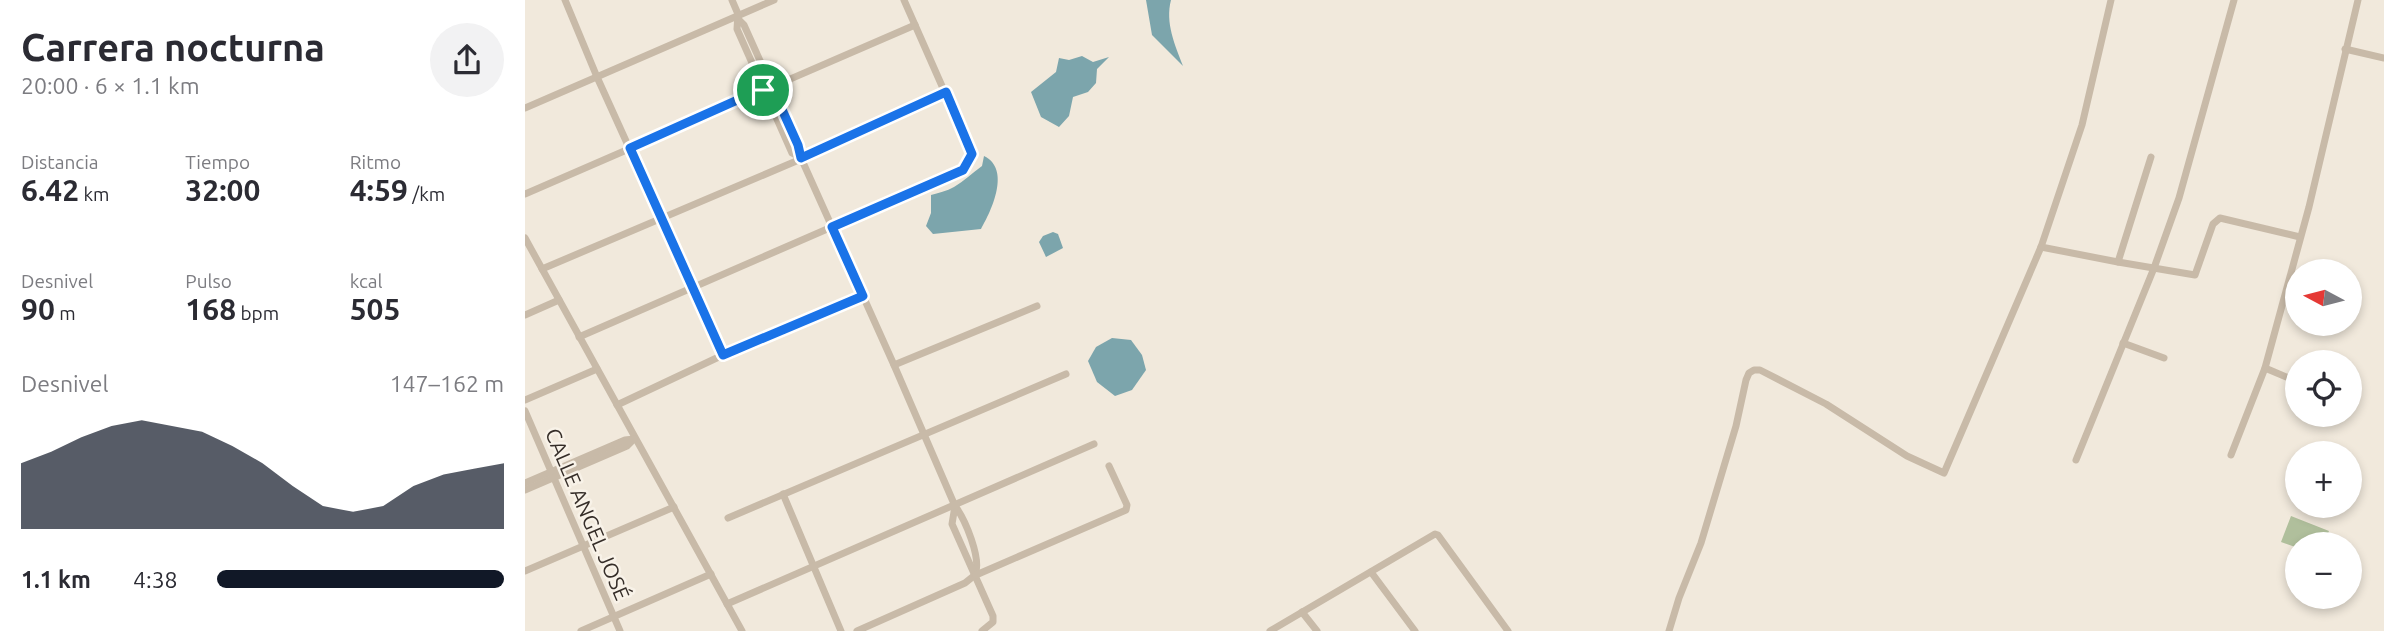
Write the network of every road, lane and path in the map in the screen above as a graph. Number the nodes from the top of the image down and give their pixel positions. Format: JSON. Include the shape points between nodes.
{"nodes":[{"id":1,"x":565,"y":0,"type":"edge"},
{"id":2,"x":732,"y":0,"type":"edge"},
{"id":3,"x":773,"y":0,"type":"edge"},
{"id":4,"x":904,"y":0,"type":"edge"},
{"id":5,"x":2111,"y":0,"type":"edge"},
{"id":6,"x":2234,"y":0,"type":"edge"},
{"id":7,"x":2357,"y":0,"type":"edge"},
{"id":8,"x":739,"y":17,"type":"junction"},
{"id":9,"x":915,"y":25,"type":"junction"},
{"id":10,"x":2345,"y":49,"type":"junction"},
{"id":11,"x":2384,"y":58,"type":"edge"},
{"id":12,"x":597,"y":77,"type":"junction"},
{"id":13,"x":771,"y":85,"type":"junction"},
{"id":14,"x":763,"y":90,"type":"junction"},
{"id":15,"x":946,"y":92,"type":"junction"},
{"id":16,"x":525,"y":108,"type":"edge"},
{"id":17,"x":630,"y":148,"type":"junction"},
{"id":18,"x":2151,"y":157,"type":"dead end"},
{"id":19,"x":801,"y":158,"type":"junction"},
{"id":20,"x":525,"y":194,"type":"edge"},
{"id":21,"x":661,"y":218,"type":"junction"},
{"id":22,"x":832,"y":227,"type":"junction"},
{"id":23,"x":2300,"y":237,"type":"junction"},
{"id":24,"x":525,"y":238,"type":"edge"},
{"id":25,"x":2041,"y":247,"type":"junction"},
{"id":26,"x":2118,"y":262,"type":"junction"},
{"id":27,"x":2154,"y":268,"type":"junction"},
{"id":28,"x":542,"y":269,"type":"junction"},
{"id":29,"x":693,"y":288,"type":"junction"},
{"id":30,"x":863,"y":296,"type":"junction"},
{"id":31,"x":559,"y":300,"type":"junction"},
{"id":32,"x":1037,"y":306,"type":"dead end"},
{"id":33,"x":525,"y":315,"type":"edge"},
{"id":34,"x":579,"y":337,"type":"junction"},
{"id":35,"x":2123,"y":343,"type":"junction"},
{"id":36,"x":723,"y":355,"type":"junction"},
{"id":37,"x":2164,"y":358,"type":"dead end"},
{"id":38,"x":894,"y":365,"type":"junction"},
{"id":39,"x":2265,"y":368,"type":"junction"},
{"id":40,"x":597,"y":369,"type":"junction"},
{"id":41,"x":1066,"y":374,"type":"dead end"},
{"id":42,"x":2285,"y":376,"type":"edge"},
{"id":43,"x":525,"y":400,"type":"edge"},
{"id":44,"x":617,"y":405,"type":"junction"},
{"id":45,"x":525,"y":411,"type":"edge"},
{"id":46,"x":924,"y":435,"type":"junction"},
{"id":47,"x":635,"y":439,"type":"junction"},
{"id":48,"x":1094,"y":444,"type":"dead end"},
{"id":49,"x":2231,"y":455,"type":"dead end"},
{"id":50,"x":2075,"y":460,"type":"dead end"},
{"id":51,"x":1109,"y":466,"type":"dead end"},
{"id":52,"x":552,"y":474,"type":"junction"},
{"id":53,"x":525,"y":482,"type":"edge"},
{"id":54,"x":525,"y":490,"type":"edge"},
{"id":55,"x":783,"y":494,"type":"junction"},
{"id":56,"x":955,"y":506,"type":"junction"},
{"id":57,"x":674,"y":507,"type":"junction"},
{"id":58,"x":728,"y":518,"type":"dead end"},
{"id":59,"x":583,"y":546,"type":"junction"},
{"id":60,"x":814,"y":566,"type":"junction"},
{"id":61,"x":525,"y":571,"type":"edge"},
{"id":62,"x":1371,"y":572,"type":"junction"},
{"id":63,"x":711,"y":574,"type":"junction"},
{"id":64,"x":975,"y":575,"type":"junction"},
{"id":65,"x":727,"y":604,"type":"junction"},
{"id":66,"x":1302,"y":612,"type":"junction"},
{"id":67,"x":614,"y":617,"type":"junction"},
{"id":68,"x":581,"y":631,"type":"edge"},
{"id":69,"x":620,"y":631,"type":"edge"},
{"id":70,"x":742,"y":631,"type":"edge"},
{"id":71,"x":841,"y":631,"type":"edge"},
{"id":72,"x":857,"y":631,"type":"edge"},
{"id":73,"x":982,"y":631,"type":"edge"},
{"id":74,"x":1270,"y":631,"type":"edge"},
{"id":75,"x":1317,"y":631,"type":"edge"},
{"id":76,"x":1415,"y":631,"type":"edge"},
{"id":77,"x":1508,"y":631,"type":"edge"},
{"id":78,"x":1669,"y":631,"type":"edge"}],
"edges":[{"from":1,"to":12,"type":"street"},
{"from":2,"to":8,"type":"street"},
{"from":3,"to":8,"type":"street"},
{"from":4,"to":9,"type":"street"},
{"from":5,"to":25,"type":"street","via":[[2082,125]]},
{"from":6,"to":27,"type":"street","via":[[2179,198]]},
{"from":7,"to":10,"type":"street"},
{"from":8,"to":12,"type":"street"},
{"from":8,"to":13,"type":"street"},
{"from":8,"to":14,"type":"street","via":[[737,29]]},
{"from":9,"to":13,"type":"street"},
{"from":9,"to":15,"type":"street"},
{"from":10,"to":11,"type":"street"},
{"from":10,"to":23,"type":"street"},
{"from":12,"to":16,"type":"street"},
{"from":12,"to":17,"type":"street"},
{"from":13,"to":14,"type":"street"},
{"from":13,"to":19,"type":"street"},
{"from":14,"to":17,"type":"street"},
{"from":14,"to":19,"type":"street","via":[[792,153]]},
{"from":15,"to":19,"type":"street"},
{"from":15,"to":22,"type":"street","via":[[972,154],[963,170]]},
{"from":17,"to":20,"type":"street"},
{"from":17,"to":21,"type":"street"},
{"from":18,"to":26,"type":"street"},
{"from":19,"to":21,"type":"street"},
{"from":19,"to":22,"type":"street"},
{"from":21,"to":28,"type":"street"},
{"from":21,"to":29,"type":"street"},
{"from":22,"to":29,"type":"street"},
{"from":22,"to":30,"type":"street"},
{"from":23,"to":27,"type":"street","via":[[2220,218],[2213,225],[2195,275]]},
{"from":23,"to":39,"type":"street"},
{"from":24,"to":28,"type":"street"},
{"from":25,"to":26,"type":"street"},
{"from":25,"to":78,"type":"street","via":[[1944,473],[1761,370],[1749,373],[1701,543]]},
{"from":26,"to":27,"type":"street"},
{"from":27,"to":35,"type":"street"},
{"from":28,"to":31,"type":"street"},
{"from":29,"to":34,"type":"street"},
{"from":29,"to":36,"type":"street"},
{"from":30,"to":36,"type":"street"},
{"from":30,"to":38,"type":"street"},
{"from":31,"to":33,"type":"street"},
{"from":31,"to":34,"type":"street"},
{"from":32,"to":38,"type":"street"},
{"from":34,"to":40,"type":"street"},
{"from":35,"to":37,"type":"street"},
{"from":35,"to":50,"type":"street"},
{"from":36,"to":44,"type":"street"},
{"from":38,"to":46,"type":"street"},
{"from":39,"to":42,"type":"street"},
{"from":39,"to":49,"type":"street"},
{"from":40,"to":43,"type":"street"},
{"from":40,"to":44,"type":"street"},
{"from":41,"to":46,"type":"street"},
{"from":44,"to":47,"type":"street"},
{"from":45,"to":52,"type":"street","name":"CALLE ANGEL JOSÉ"},
{"from":46,"to":55,"type":"street"},
{"from":46,"to":56,"type":"street"},
{"from":47,"to":52,"type":"street"},
{"from":47,"to":57,"type":"street"},
{"from":48,"to":56,"type":"street"},
{"from":51,"to":64,"type":"street","via":[[1126,510]]},
{"from":52,"to":53,"type":"street"},
{"from":52,"to":54,"type":"street"},
{"from":52,"to":59,"type":"street","name":"CALLE ANGEL JOSÉ"},
{"from":55,"to":58,"type":"street"},
{"from":55,"to":60,"type":"street"},
{"from":56,"to":60,"type":"street"},
{"from":56,"to":64,"type":"street","via":[[978,561]]},
{"from":57,"to":59,"type":"street"},
{"from":57,"to":63,"type":"street"},
{"from":59,"to":61,"type":"street"},
{"from":59,"to":67,"type":"street","name":"CALLE ANGEL JOSÉ"},
{"from":60,"to":65,"type":"street"},
{"from":60,"to":71,"type":"street"},
{"from":62,"to":66,"type":"street"},
{"from":62,"to":76,"type":"street"},
{"from":62,"to":77,"type":"street","via":[[1438,535]]},
{"from":63,"to":65,"type":"street"},
{"from":63,"to":67,"type":"street"},
{"from":64,"to":72,"type":"street"},
{"from":64,"to":73,"type":"street","via":[[993,616],[993,622]]},
{"from":65,"to":70,"type":"street"},
{"from":66,"to":74,"type":"street"},
{"from":66,"to":75,"type":"street"},
{"from":67,"to":68,"type":"street"},
{"from":67,"to":69,"type":"street","name":"CALLE ANGEL JOSÉ"}]}
